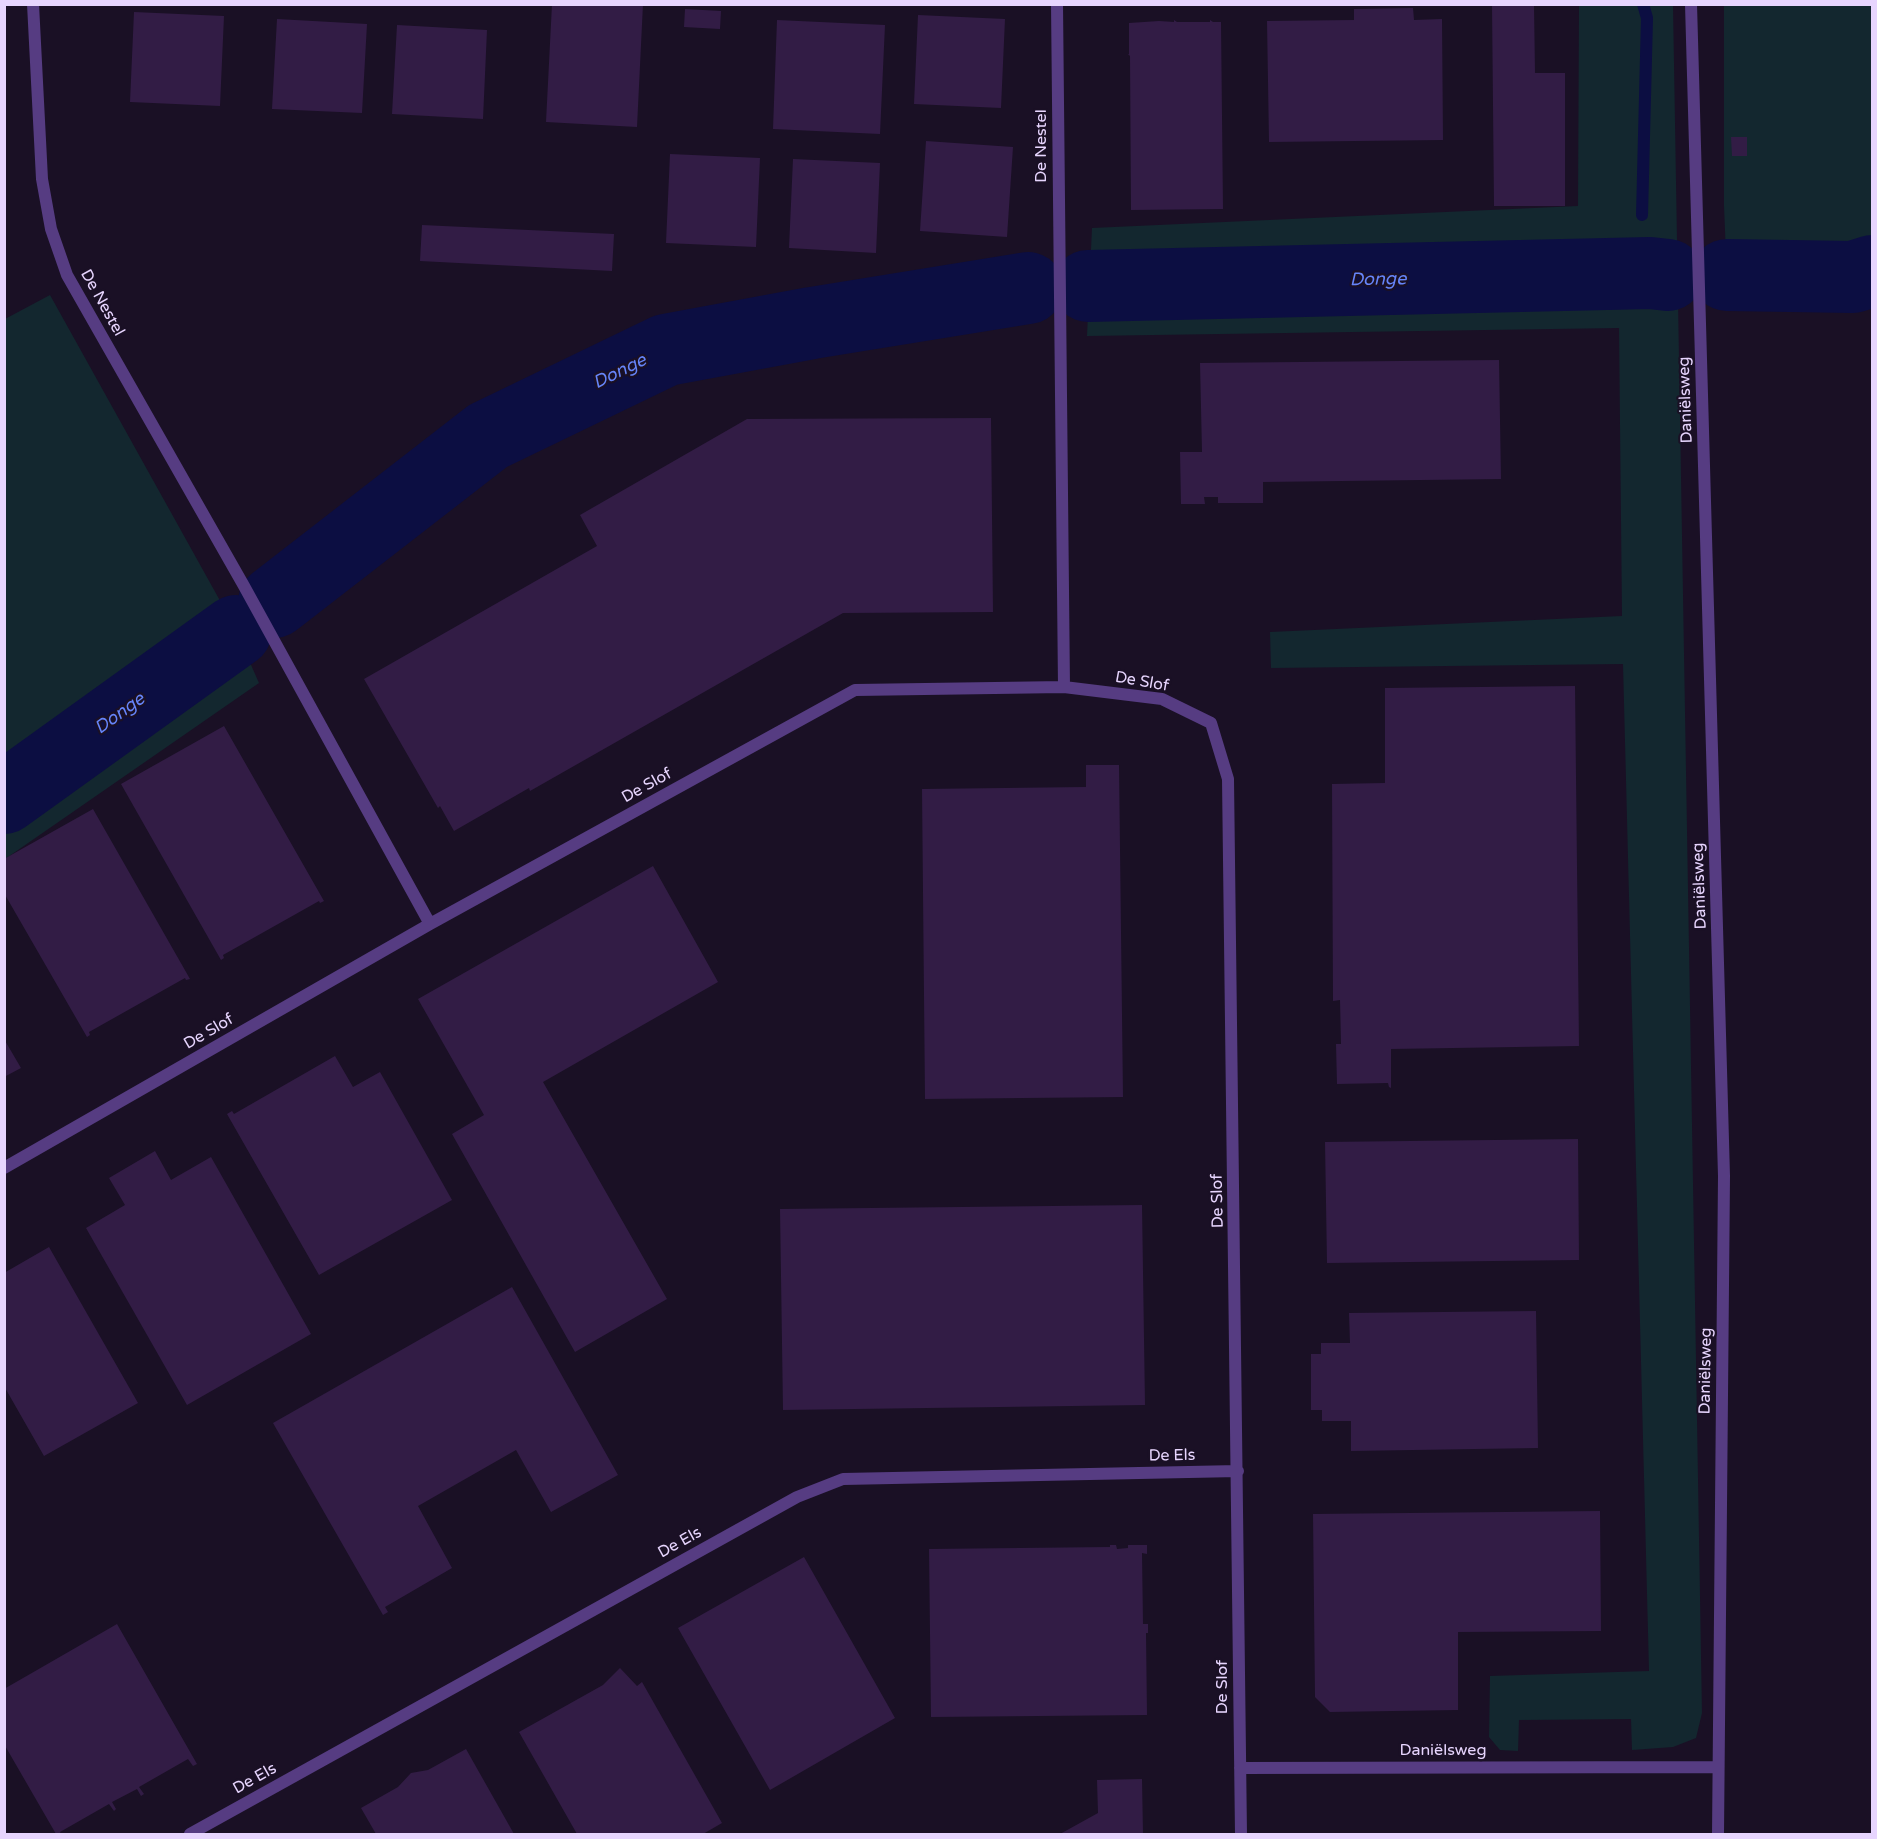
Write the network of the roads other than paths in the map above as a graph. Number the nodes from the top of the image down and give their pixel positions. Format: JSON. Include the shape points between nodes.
{"nodes":[{"id":1,"x":33,"y":4,"type":"edge"},
{"id":2,"x":1057,"y":4,"type":"edge"},
{"id":3,"x":1691,"y":4,"type":"edge"},
{"id":4,"x":1064,"y":687,"type":"junction"},
{"id":5,"x":430,"y":924,"type":"junction"},
{"id":6,"x":4,"y":1168,"type":"edge"},
{"id":7,"x":1238,"y":1472,"type":"junction"},
{"id":8,"x":1717,"y":1767,"type":"junction"},
{"id":9,"x":1240,"y":1768,"type":"junction"},
{"id":10,"x":190,"y":1834,"type":"edge"},
{"id":11,"x":1241,"y":1834,"type":"edge"},
{"id":12,"x":1718,"y":1834,"type":"edge"}],
"edges":[{"from":1,"to":5,"type":"street","name":"De Nestel","via":[[42,179],[51,229],[67,275]]},
{"from":2,"to":4,"type":"street","name":"De Nestel"},
{"from":3,"to":8,"type":"street","name":"Daniëlsweg","via":[[1725,1176]]},
{"from":4,"to":5,"type":"street","name":"De Slof","via":[[855,690]]},
{"from":4,"to":7,"type":"street","name":"De Slof","via":[[1162,699],[1211,723],[1228,778]]},
{"from":5,"to":6,"type":"street","name":"De Slof"},
{"from":7,"to":9,"type":"street","name":"De Slof"},
{"from":7,"to":10,"type":"street","name":"De Els","via":[[843,1479],[796,1497]]},
{"from":8,"to":9,"type":"street","name":"Daniëlsweg"},
{"from":8,"to":12,"type":"street","name":"Daniëlsweg"},
{"from":9,"to":11,"type":"street","name":"De Slof"}]}
